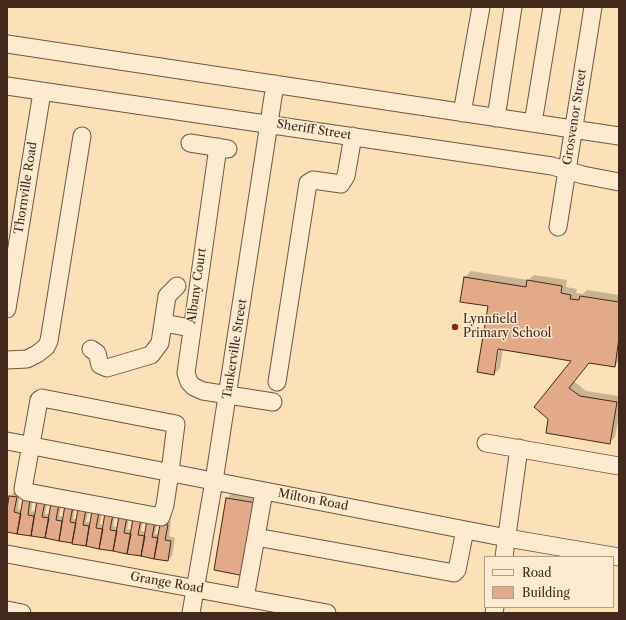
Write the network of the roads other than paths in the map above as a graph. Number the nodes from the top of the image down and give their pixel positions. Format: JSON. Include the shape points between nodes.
{"nodes":[{"id":1,"x":481,"y":7,"type":"edge"},
{"id":2,"x":513,"y":7,"type":"edge"},
{"id":3,"x":552,"y":7,"type":"edge"},
{"id":4,"x":593,"y":7,"type":"edge"},
{"id":5,"x":7,"y":44,"type":"edge"},
{"id":6,"x":275,"y":84,"type":"junction"},
{"id":7,"x":7,"y":86,"type":"edge"},
{"id":8,"x":42,"y":92,"type":"junction"},
{"id":9,"x":462,"y":112,"type":"junction"},
{"id":10,"x":496,"y":118,"type":"junction"},
{"id":11,"x":269,"y":123,"type":"junction"},
{"id":12,"x":533,"y":123,"type":"junction"},
{"id":13,"x":573,"y":129,"type":"junction"},
{"id":14,"x":82,"y":136,"type":"dead end"},
{"id":15,"x":353,"y":136,"type":"junction"},
{"id":16,"x":619,"y":136,"type":"edge"},
{"id":17,"x":190,"y":143,"type":"dead end"},
{"id":18,"x":567,"y":170,"type":"junction"},
{"id":19,"x":619,"y":182,"type":"edge"},
{"id":20,"x":558,"y":227,"type":"dead end"},
{"id":21,"x":177,"y":286,"type":"dead end"},
{"id":22,"x":7,"y":309,"type":"edge"},
{"id":23,"x":163,"y":323,"type":"junction"},
{"id":24,"x":191,"y":328,"type":"junction"},
{"id":25,"x":91,"y":349,"type":"dead end"},
{"id":26,"x":7,"y":360,"type":"edge"},
{"id":27,"x":277,"y":382,"type":"dead end"},
{"id":28,"x":228,"y":395,"type":"junction"},
{"id":29,"x":273,"y":402,"type":"dead end"},
{"id":30,"x":7,"y":440,"type":"edge"},
{"id":31,"x":486,"y":443,"type":"dead end"},
{"id":32,"x":31,"y":445,"type":"junction"},
{"id":33,"x":519,"y":448,"type":"junction"},
{"id":34,"x":619,"y":466,"type":"edge"},
{"id":35,"x":170,"y":472,"type":"junction"},
{"id":36,"x":214,"y":481,"type":"junction"},
{"id":37,"x":264,"y":491,"type":"junction"},
{"id":38,"x":465,"y":530,"type":"junction"},
{"id":39,"x":256,"y":537,"type":"junction"},
{"id":40,"x":507,"y":538,"type":"junction"},
{"id":41,"x":7,"y":554,"type":"edge"},
{"id":42,"x":504,"y":556,"type":"edge"},
{"id":43,"x":613,"y":556,"type":"edge"},
{"id":44,"x":196,"y":588,"type":"junction"},
{"id":45,"x":245,"y":598,"type":"junction"},
{"id":46,"x":7,"y":610,"type":"edge"},
{"id":47,"x":22,"y":613,"type":"edge"},
{"id":48,"x":191,"y":613,"type":"edge"},
{"id":49,"x":327,"y":613,"type":"edge"}],
"edges":[{"from":1,"to":9,"type":"street"},
{"from":2,"to":10,"type":"street"},
{"from":3,"to":12,"type":"street"},
{"from":4,"to":13,"type":"street","name":"Grosvenor Street"},
{"from":5,"to":6,"type":"street"},
{"from":6,"to":9,"type":"street"},
{"from":6,"to":11,"type":"street","name":"Tankerville Street"},
{"from":7,"to":8,"type":"street","name":"Sheriff Street"},
{"from":8,"to":11,"type":"street","name":"Sheriff Street"},
{"from":8,"to":22,"type":"street","name":"Thornville Road"},
{"from":9,"to":10,"type":"street"},
{"from":10,"to":12,"type":"street"},
{"from":11,"to":15,"type":"street","name":"Sheriff Street"},
{"from":11,"to":28,"type":"street","name":"Tankerville Street"},
{"from":12,"to":13,"type":"street"},
{"from":13,"to":16,"type":"street"},
{"from":13,"to":18,"type":"street","name":"Grosvenor Street"},
{"from":14,"to":26,"type":"street","via":[[49,341],[46,347],[27,359]]},
{"from":15,"to":18,"type":"street","name":"Sheriff Street"},
{"from":15,"to":27,"type":"street","via":[[346,176],[341,184],[313,180],[308,183]]},
{"from":17,"to":24,"type":"street","name":"Albany Court","via":[[224,148]]},
{"from":18,"to":19,"type":"street","name":"Sheriff Street"},
{"from":18,"to":20,"type":"street","name":"Grosvenor Street"},
{"from":21,"to":23,"type":"street","via":[[167,296]]},
{"from":23,"to":24,"type":"street"},
{"from":23,"to":25,"type":"street","via":[[160,343],[151,355],[107,368],[100,365],[97,353]]},
{"from":24,"to":28,"type":"street","name":"Albany Court","via":[[186,373],[189,382],[203,391]]},
{"from":28,"to":29,"type":"street","name":"Albany Court"},
{"from":28,"to":36,"type":"street","name":"Tankerville Street"},
{"from":30,"to":32,"type":"street","name":"Milton Road"},
{"from":31,"to":33,"type":"street"},
{"from":32,"to":35,"type":"street","name":"Milton Road"},
{"from":32,"to":35,"type":"street","via":[[23,489],[27,492],[157,518],[163,515]]},
{"from":32,"to":35,"type":"street","via":[[39,400],[42,398],[159,420],[177,426]]},
{"from":33,"to":34,"type":"street"},
{"from":33,"to":40,"type":"street"},
{"from":35,"to":36,"type":"street","name":"Milton Road"},
{"from":36,"to":37,"type":"street","name":"Milton Road"},
{"from":36,"to":44,"type":"street","name":"Tankerville Street"},
{"from":37,"to":38,"type":"street","name":"Milton Road"},
{"from":37,"to":39,"type":"street"},
{"from":38,"to":39,"type":"street","via":[[457,570],[454,573]]},
{"from":38,"to":40,"type":"street","name":"Milton Road"},
{"from":39,"to":45,"type":"street"},
{"from":40,"to":42,"type":"street"},
{"from":40,"to":43,"type":"street","name":"Milton Road"},
{"from":41,"to":44,"type":"street","name":"Grange Road"},
{"from":44,"to":45,"type":"street","name":"Grange Road"},
{"from":44,"to":48,"type":"street","name":"Tankerville Street"},
{"from":45,"to":49,"type":"street","name":"Grange Road"},
{"from":46,"to":47,"type":"street"}]}
